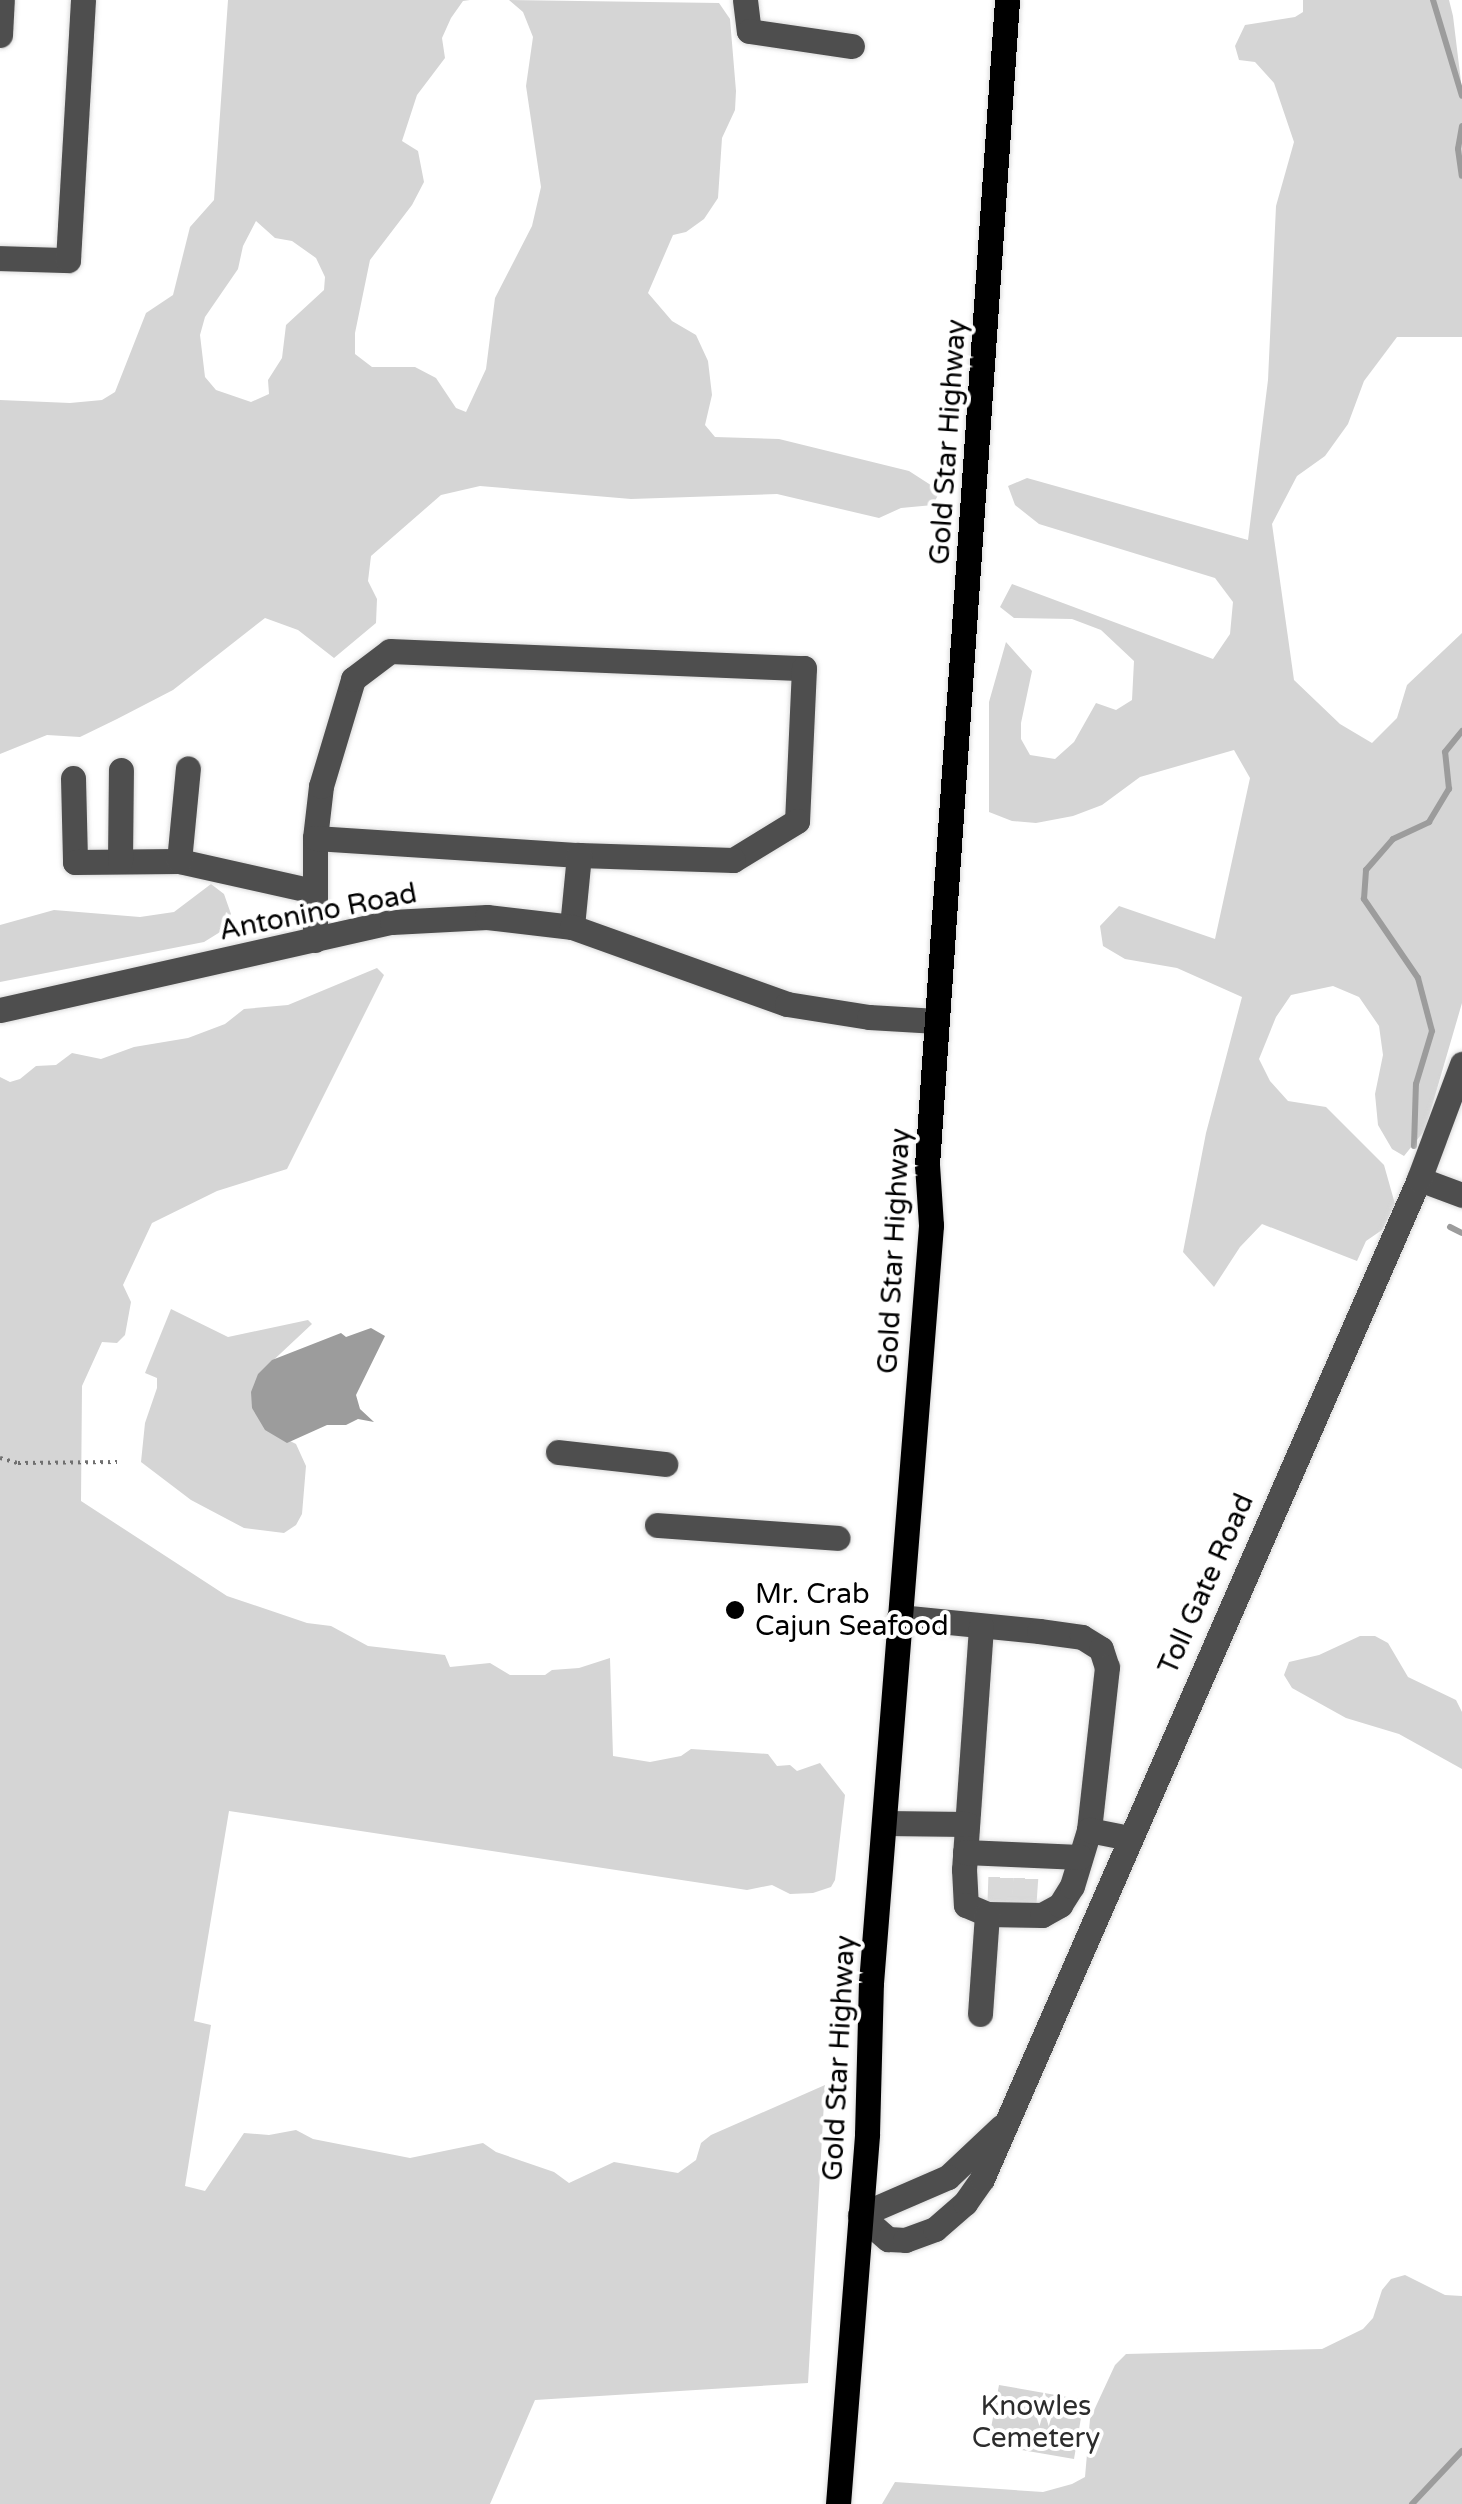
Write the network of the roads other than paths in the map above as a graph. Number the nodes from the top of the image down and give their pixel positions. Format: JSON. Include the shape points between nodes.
{"nodes":[{"id":1,"x":2,"y":0,"type":"edge"},
{"id":2,"x":82,"y":0,"type":"edge"},
{"id":3,"x":745,"y":0,"type":"edge"},
{"id":4,"x":1007,"y":0,"type":"edge"},
{"id":5,"x":0,"y":36,"type":"edge"},
{"id":6,"x":852,"y":46,"type":"dead end"},
{"id":7,"x":0,"y":258,"type":"edge"},
{"id":8,"x":188,"y":768,"type":"dead end"},
{"id":9,"x":121,"y":770,"type":"dead end"},
{"id":10,"x":73,"y":778,"type":"dead end"},
{"id":11,"x":314,"y":838,"type":"junction"},
{"id":12,"x":579,"y":856,"type":"junction"},
{"id":13,"x":120,"y":861,"type":"junction"},
{"id":14,"x":179,"y":861,"type":"junction"},
{"id":15,"x":313,"y":891,"type":"junction"},
{"id":16,"x":572,"y":927,"type":"junction"},
{"id":17,"x":315,"y":940,"type":"junction"},
{"id":18,"x":0,"y":1010,"type":"edge"},
{"id":19,"x":937,"y":1021,"type":"junction"},
{"id":20,"x":1462,"y":1064,"type":"edge"},
{"id":21,"x":1419,"y":1179,"type":"junction"},
{"id":22,"x":1462,"y":1195,"type":"edge"},
{"id":23,"x":558,"y":1452,"type":"dead end"},
{"id":24,"x":665,"y":1464,"type":"dead end"},
{"id":25,"x":657,"y":1525,"type":"dead end"},
{"id":26,"x":838,"y":1538,"type":"dead end"},
{"id":27,"x":899,"y":1617,"type":"junction"},
{"id":28,"x":982,"y":1627,"type":"junction"},
{"id":29,"x":885,"y":1823,"type":"junction"},
{"id":30,"x":967,"y":1824,"type":"junction"},
{"id":31,"x":1089,"y":1830,"type":"junction"},
{"id":32,"x":1129,"y":1838,"type":"junction"},
{"id":33,"x":966,"y":1852,"type":"junction"},
{"id":34,"x":1080,"y":1856,"type":"junction"},
{"id":35,"x":1007,"y":1909,"type":"junction"},
{"id":36,"x":980,"y":2014,"type":"dead end"},
{"id":37,"x":1001,"y":2127,"type":"junction"},
{"id":38,"x":860,"y":2215,"type":"junction"},
{"id":39,"x":838,"y":2504,"type":"edge"}],
"edges":[{"from":1,"to":5,"type":"street"},
{"from":2,"to":7,"type":"street","via":[[68,260]]},
{"from":3,"to":6,"type":"street","via":[[749,31]]},
{"from":4,"to":19,"type":"main road","name":"Gold Star Highway"},
{"from":8,"to":14,"type":"street"},
{"from":9,"to":13,"type":"street"},
{"from":10,"to":13,"type":"street","via":[[75,862]]},
{"from":11,"to":12,"type":"street"},
{"from":11,"to":12,"type":"street","via":[[320,786],[353,679],[390,651],[804,668],[797,821],[733,860]]},
{"from":11,"to":15,"type":"street"},
{"from":12,"to":16,"type":"street"},
{"from":13,"to":14,"type":"street"},
{"from":14,"to":15,"type":"street"},
{"from":15,"to":17,"type":"street"},
{"from":16,"to":17,"type":"street","name":"Antonino Road","via":[[487,917],[392,922]]},
{"from":16,"to":19,"type":"street","name":"Antonino Road","via":[[788,1004]]},
{"from":17,"to":18,"type":"street","name":"Antonino Road"},
{"from":19,"to":27,"type":"main road","name":"Gold Star Highway","via":[[927,1165],[931,1224]]},
{"from":20,"to":21,"type":"street","name":"Toll Gate Road"},
{"from":21,"to":22,"type":"street"},
{"from":21,"to":32,"type":"street","name":"Toll Gate Road"},
{"from":23,"to":24,"type":"street"},
{"from":25,"to":26,"type":"street"},
{"from":27,"to":28,"type":"street"},
{"from":27,"to":29,"type":"main road","name":"Gold Star Highway"},
{"from":28,"to":30,"type":"street"},
{"from":28,"to":31,"type":"street","via":[[1082,1637],[1101,1649],[1107,1667]]},
{"from":29,"to":30,"type":"street"},
{"from":29,"to":38,"type":"main road","name":"Gold Star Highway"},
{"from":30,"to":33,"type":"street"},
{"from":31,"to":32,"type":"street"},
{"from":31,"to":34,"type":"street"},
{"from":32,"to":37,"type":"street","name":"Toll Gate Road"},
{"from":33,"to":34,"type":"street","via":[[1014,1865]]},
{"from":33,"to":35,"type":"street","via":[[966,1904]]},
{"from":34,"to":35,"type":"street","via":[[1060,1906],[1042,1915]]},
{"from":35,"to":36,"type":"street"},
{"from":37,"to":38,"type":"street","name":"Toll Gate Road","via":[[948,2177]]},
{"from":37,"to":38,"type":"street","name":"Toll Gate Road","via":[[982,2179],[936,2229],[905,2240],[888,2238]]},
{"from":38,"to":39,"type":"main road","name":"Gold Star Highway"}]}
